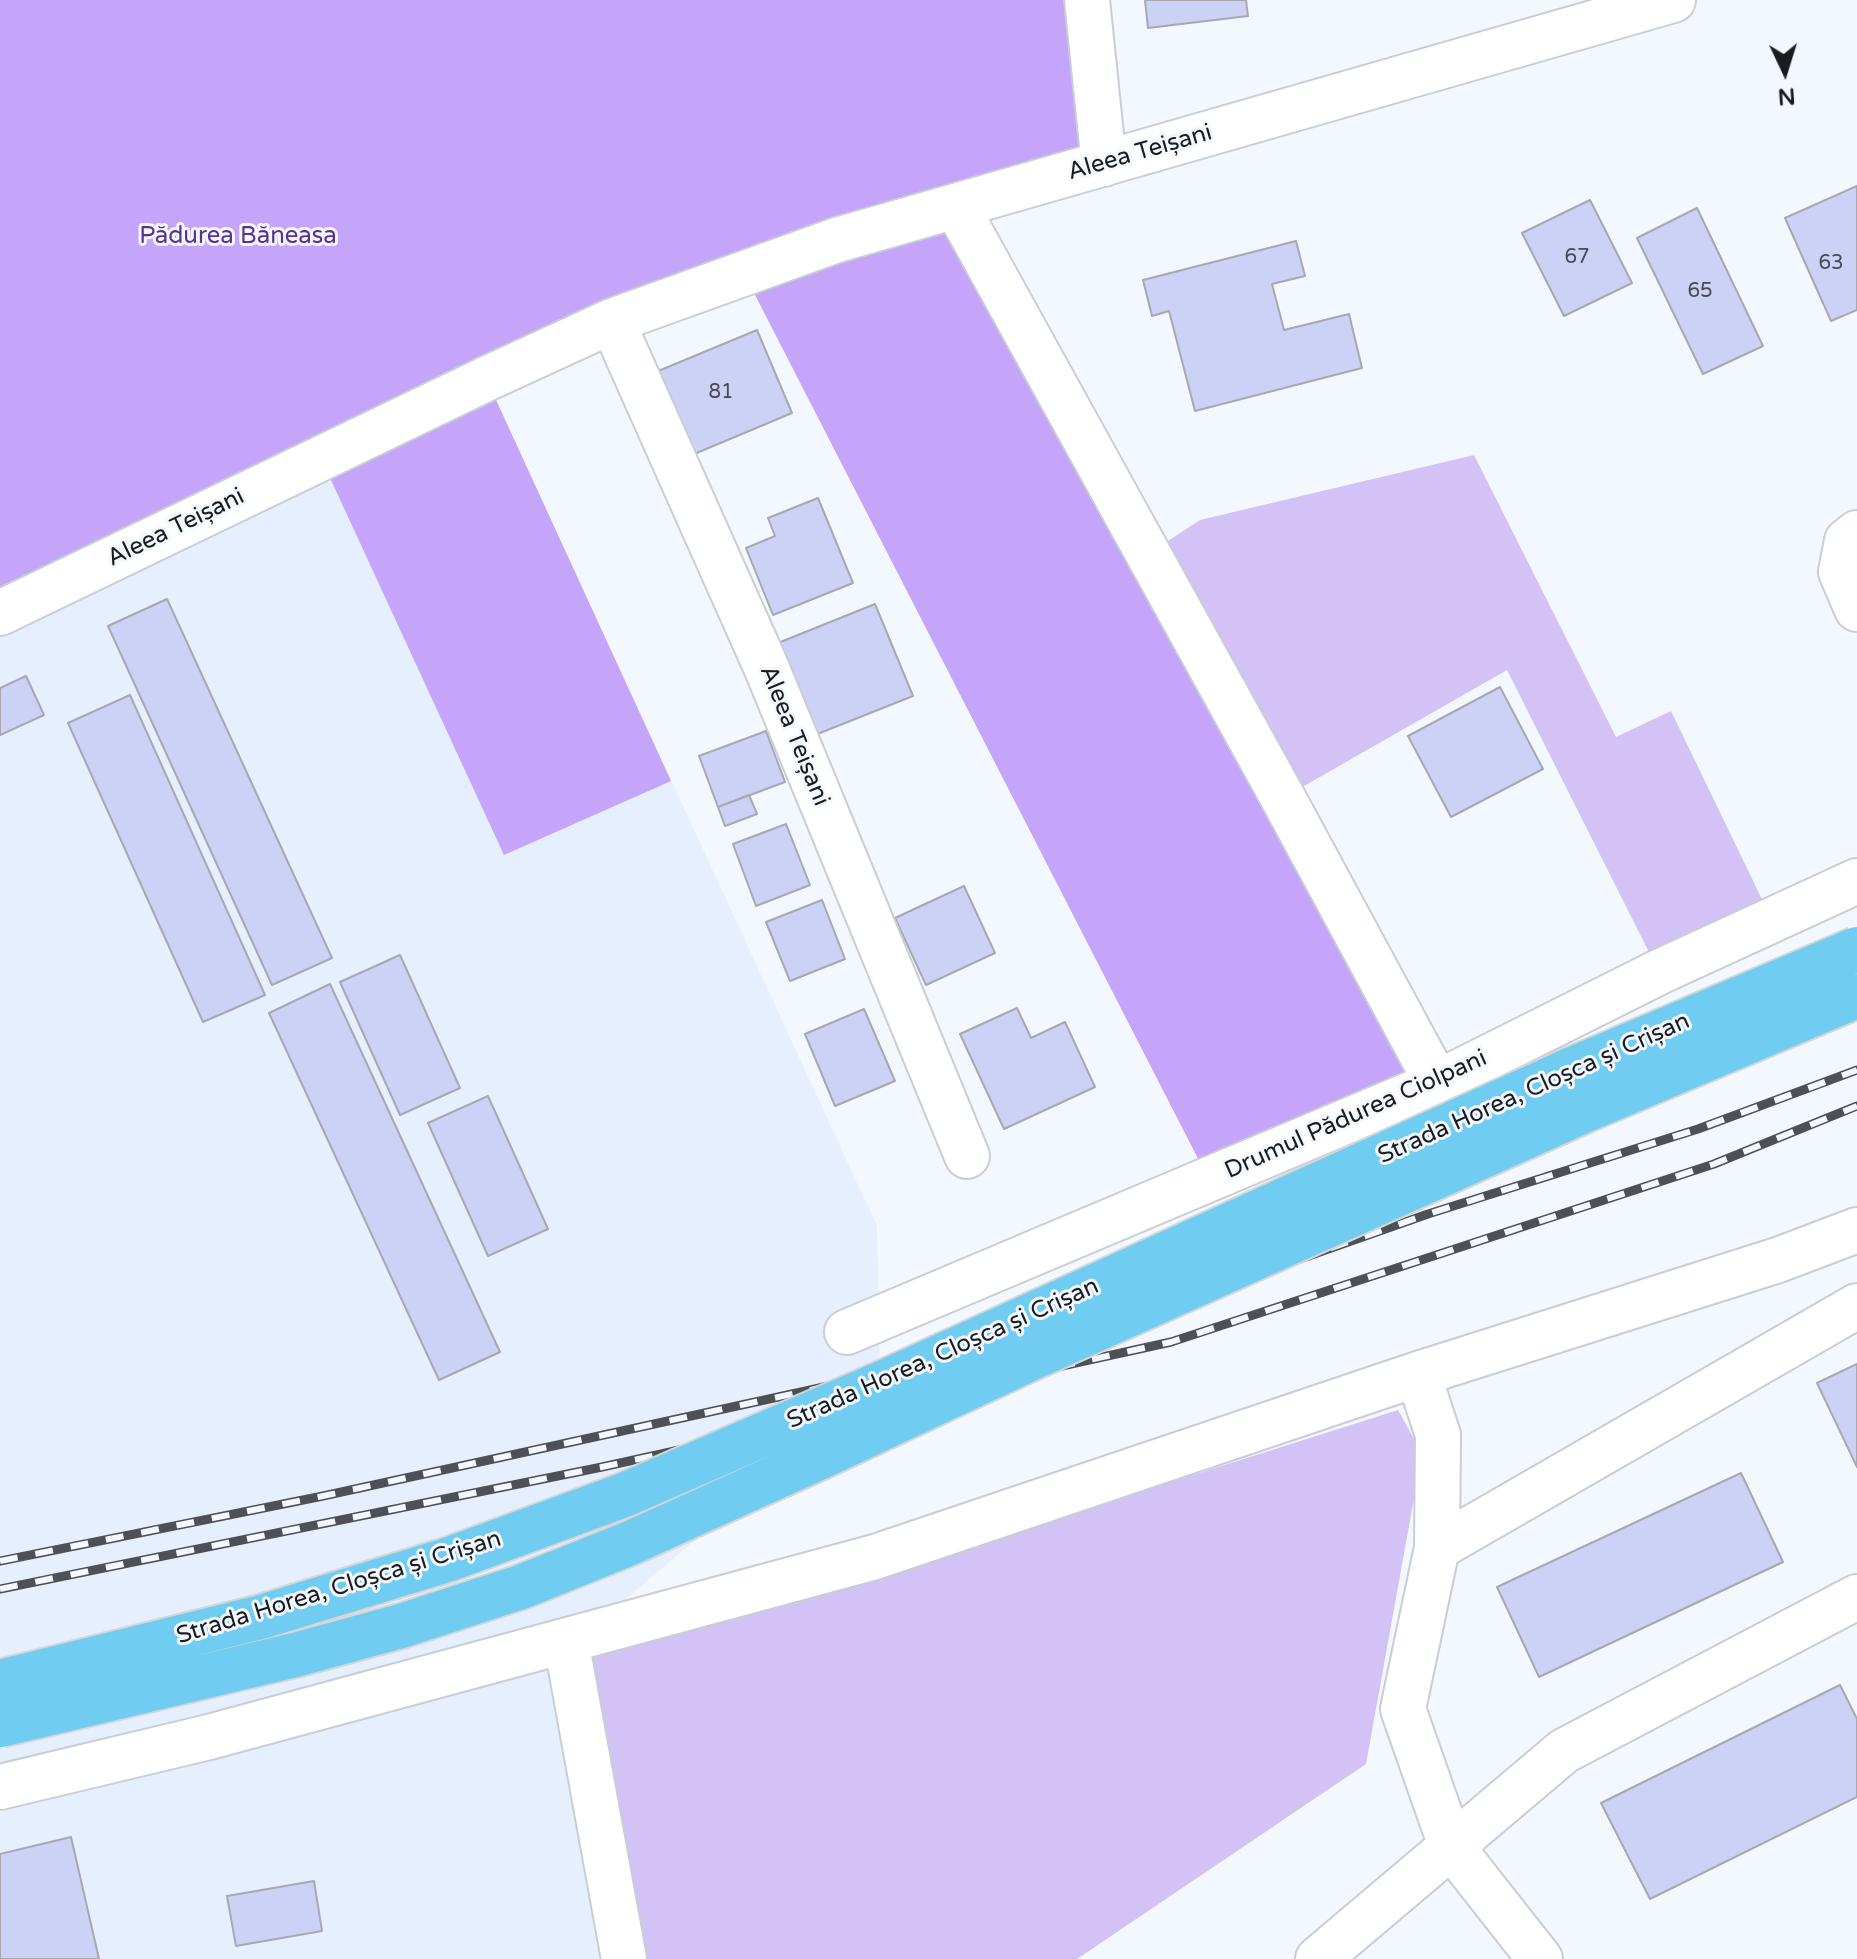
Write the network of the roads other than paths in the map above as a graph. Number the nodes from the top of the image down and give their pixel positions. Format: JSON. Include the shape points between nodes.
{"nodes":[{"id":1,"x":1087,"y":0,"type":"edge"},
{"id":2,"x":1673,"y":0,"type":"edge"},
{"id":3,"x":1104,"y":164,"type":"junction"},
{"id":4,"x":956,"y":206,"type":"junction"},
{"id":5,"x":612,"y":321,"type":"junction"},
{"id":6,"x":1857,"y":533,"type":"edge"},
{"id":7,"x":1857,"y":609,"type":"edge"},
{"id":8,"x":0,"y":613,"type":"edge"},
{"id":9,"x":1857,"y":881,"type":"edge"},
{"id":10,"x":1857,"y":949,"type":"edge"},
{"id":11,"x":1857,"y":996,"type":"edge"},
{"id":12,"x":1437,"y":1083,"type":"junction"},
{"id":13,"x":967,"y":1156,"type":"dead end"},
{"id":14,"x":1857,"y":1230,"type":"edge"},
{"id":15,"x":1857,"y":1306,"type":"edge"},
{"id":16,"x":847,"y":1332,"type":"dead end"},
{"id":17,"x":1418,"y":1374,"type":"junction"},
{"id":18,"x":1437,"y":1548,"type":"junction"},
{"id":19,"x":1857,"y":1597,"type":"edge"},
{"id":20,"x":566,"y":1641,"type":"junction"},
{"id":21,"x":0,"y":1682,"type":"edge"},
{"id":22,"x":0,"y":1725,"type":"edge"},
{"id":23,"x":0,"y":1787,"type":"edge"},
{"id":24,"x":1451,"y":1846,"type":"junction"},
{"id":25,"x":624,"y":1959,"type":"edge"},
{"id":26,"x":1318,"y":1959,"type":"edge"},
{"id":27,"x":1540,"y":1959,"type":"edge"}],
"edges":[{"from":1,"to":3,"type":"street"},
{"from":2,"to":3,"type":"street","name":"Aleea Teișani"},
{"from":3,"to":4,"type":"street","name":"Aleea Teișani"},
{"from":4,"to":5,"type":"street","name":"Aleea Teișani","via":[[837,240]]},
{"from":4,"to":12,"type":"street"},
{"from":5,"to":8,"type":"street","name":"Aleea Teișani"},
{"from":5,"to":13,"type":"street","name":"Aleea Teișani","via":[[767,669]]},
{"from":6,"to":7,"type":"street","via":[[1847,541],[1841,572]]},
{"from":9,"to":12,"type":"street","name":"Drumul Pădurea Ciolpani"},
{"from":10,"to":21,"type":"main road","name":"Strada Horea, Cloșca și Crișan","bridge":true,"via":[[1570,1070],[624,1495],[447,1560],[261,1617]]},
{"from":11,"to":22,"type":"main road","name":"Strada Horea, Cloșca și Crișan","bridge":true,"via":[[1586,1110],[628,1544],[521,1587],[310,1651]]},
{"from":12,"to":16,"type":"street","name":"Drumul Pădurea Ciolpani"},
{"from":14,"to":17,"type":"street"},
{"from":15,"to":18,"type":"street"},
{"from":17,"to":18,"type":"street","via":[[1438,1435]]},
{"from":17,"to":20,"type":"street","via":[[875,1557]]},
{"from":18,"to":24,"type":"street","via":[[1403,1709]]},
{"from":19,"to":24,"type":"street","via":[[1564,1751]]},
{"from":20,"to":23,"type":"street"},
{"from":20,"to":25,"type":"street"},
{"from":24,"to":26,"type":"street"},
{"from":24,"to":27,"type":"street"}]}
